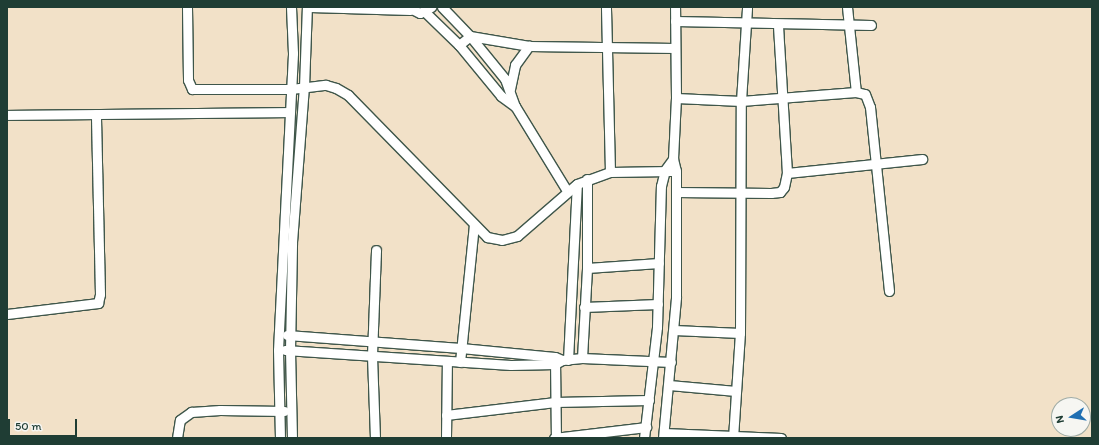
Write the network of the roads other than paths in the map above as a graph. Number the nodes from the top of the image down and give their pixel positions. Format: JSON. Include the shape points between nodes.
{"nodes":[{"id":1,"x":187,"y":7,"type":"edge"},
{"id":2,"x":291,"y":7,"type":"edge"},
{"id":3,"x":306,"y":7,"type":"edge"},
{"id":4,"x":310,"y":7,"type":"edge"},
{"id":5,"x":442,"y":7,"type":"edge"},
{"id":6,"x":606,"y":7,"type":"edge"},
{"id":7,"x":675,"y":7,"type":"edge"},
{"id":8,"x":748,"y":7,"type":"edge"},
{"id":9,"x":847,"y":7,"type":"edge"},
{"id":10,"x":409,"y":8,"type":"edge"},
{"id":11,"x":428,"y":9,"type":"edge"},
{"id":12,"x":675,"y":21,"type":"junction"},
{"id":13,"x":747,"y":23,"type":"junction"},
{"id":14,"x":778,"y":24,"type":"junction"},
{"id":15,"x":847,"y":25,"type":"junction"},
{"id":16,"x":871,"y":25,"type":"dead end"},
{"id":17,"x":470,"y":36,"type":"junction"},
{"id":18,"x":459,"y":45,"type":"junction"},
{"id":19,"x":529,"y":46,"type":"junction"},
{"id":20,"x":606,"y":47,"type":"junction"},
{"id":21,"x":675,"y":48,"type":"junction"},
{"id":22,"x":304,"y":87,"type":"junction"},
{"id":23,"x":291,"y":89,"type":"junction"},
{"id":24,"x":510,"y":89,"type":"junction"},
{"id":25,"x":856,"y":92,"type":"junction"},
{"id":26,"x":501,"y":96,"type":"junction"},
{"id":27,"x":676,"y":98,"type":"junction"},
{"id":28,"x":781,"y":100,"type":"junction"},
{"id":29,"x":741,"y":101,"type":"junction"},
{"id":30,"x":515,"y":106,"type":"junction"},
{"id":31,"x":290,"y":112,"type":"junction"},
{"id":32,"x":7,"y":114,"type":"edge"},
{"id":33,"x":96,"y":114,"type":"junction"},
{"id":34,"x":673,"y":159,"type":"junction"},
{"id":35,"x":922,"y":159,"type":"dead end"},
{"id":36,"x":876,"y":163,"type":"junction"},
{"id":37,"x":665,"y":170,"type":"junction"},
{"id":38,"x":676,"y":171,"type":"junction"},
{"id":39,"x":610,"y":172,"type":"junction"},
{"id":40,"x":787,"y":173,"type":"junction"},
{"id":41,"x":587,"y":179,"type":"junction"},
{"id":42,"x":576,"y":184,"type":"junction"},
{"id":43,"x":567,"y":191,"type":"junction"},
{"id":44,"x":676,"y":192,"type":"junction"},
{"id":45,"x":740,"y":193,"type":"junction"},
{"id":46,"x":474,"y":225,"type":"junction"},
{"id":47,"x":376,"y":250,"type":"dead end"},
{"id":48,"x":659,"y":263,"type":"junction"},
{"id":49,"x":587,"y":268,"type":"junction"},
{"id":50,"x":889,"y":291,"type":"dead end"},
{"id":51,"x":658,"y":304,"type":"junction"},
{"id":52,"x":584,"y":307,"type":"junction"},
{"id":53,"x":7,"y":314,"type":"edge"},
{"id":54,"x":674,"y":330,"type":"junction"},
{"id":55,"x":740,"y":333,"type":"junction"},
{"id":56,"x":279,"y":335,"type":"junction"},
{"id":57,"x":292,"y":335,"type":"junction"},
{"id":58,"x":372,"y":341,"type":"junction"},
{"id":59,"x":461,"y":348,"type":"junction"},
{"id":60,"x":278,"y":350,"type":"junction"},
{"id":61,"x":290,"y":350,"type":"junction"},
{"id":62,"x":372,"y":355,"type":"junction"},
{"id":63,"x":582,"y":358,"type":"junction"},
{"id":64,"x":560,"y":360,"type":"junction"},
{"id":65,"x":448,"y":361,"type":"junction"},
{"id":66,"x":460,"y":362,"type":"junction"},
{"id":67,"x":654,"y":362,"type":"junction"},
{"id":68,"x":671,"y":362,"type":"junction"},
{"id":69,"x":669,"y":385,"type":"junction"},
{"id":70,"x":736,"y":391,"type":"junction"},
{"id":71,"x":649,"y":400,"type":"junction"},
{"id":72,"x":555,"y":402,"type":"junction"},
{"id":73,"x":292,"y":410,"type":"junction"},
{"id":74,"x":279,"y":411,"type":"junction"},
{"id":75,"x":446,"y":415,"type":"junction"},
{"id":76,"x":646,"y":427,"type":"junction"},
{"id":77,"x":664,"y":436,"type":"edge"},
{"id":78,"x":177,"y":438,"type":"edge"},
{"id":79,"x":280,"y":438,"type":"edge"},
{"id":80,"x":292,"y":438,"type":"edge"},
{"id":81,"x":375,"y":438,"type":"edge"},
{"id":82,"x":446,"y":438,"type":"edge"},
{"id":83,"x":555,"y":438,"type":"edge"},
{"id":84,"x":644,"y":438,"type":"edge"},
{"id":85,"x":733,"y":438,"type":"edge"},
{"id":86,"x":781,"y":438,"type":"edge"}],
"edges":[{"from":1,"to":23,"type":"street","via":[[188,80],[192,88]]},
{"from":2,"to":3,"type":"street"},
{"from":2,"to":23,"type":"street"},
{"from":3,"to":22,"type":"street"},
{"from":4,"to":10,"type":"street"},
{"from":5,"to":17,"type":"street"},
{"from":6,"to":20,"type":"street"},
{"from":7,"to":12,"type":"street"},
{"from":8,"to":13,"type":"street"},
{"from":9,"to":15,"type":"street"},
{"from":10,"to":11,"type":"street"},
{"from":11,"to":18,"type":"street"},
{"from":12,"to":13,"type":"street"},
{"from":12,"to":21,"type":"street"},
{"from":13,"to":14,"type":"street"},
{"from":13,"to":29,"type":"street"},
{"from":14,"to":15,"type":"street"},
{"from":14,"to":28,"type":"street"},
{"from":15,"to":16,"type":"street"},
{"from":15,"to":25,"type":"street"},
{"from":17,"to":18,"type":"street"},
{"from":17,"to":19,"type":"street"},
{"from":17,"to":24,"type":"street"},
{"from":18,"to":26,"type":"street"},
{"from":19,"to":20,"type":"street"},
{"from":19,"to":24,"type":"street","via":[[515,65]]},
{"from":20,"to":21,"type":"street"},
{"from":20,"to":39,"type":"street"},
{"from":21,"to":27,"type":"street"},
{"from":22,"to":23,"type":"street"},
{"from":22,"to":46,"type":"street","via":[[326,85],[348,95]]},
{"from":22,"to":57,"type":"street","via":[[292,242]]},
{"from":23,"to":31,"type":"street"},
{"from":24,"to":26,"type":"street"},
{"from":24,"to":30,"type":"street"},
{"from":25,"to":28,"type":"street"},
{"from":25,"to":36,"type":"street","via":[[864,94],[868,101]]},
{"from":26,"to":30,"type":"street"},
{"from":27,"to":29,"type":"street"},
{"from":27,"to":34,"type":"street"},
{"from":28,"to":29,"type":"street"},
{"from":28,"to":40,"type":"street"},
{"from":29,"to":45,"type":"street"},
{"from":30,"to":43,"type":"street"},
{"from":31,"to":33,"type":"street"},
{"from":31,"to":56,"type":"street"},
{"from":32,"to":33,"type":"street"},
{"from":33,"to":53,"type":"street","via":[[100,294],[98,303]]},
{"from":34,"to":37,"type":"street"},
{"from":34,"to":38,"type":"street"},
{"from":35,"to":36,"type":"street"},
{"from":36,"to":40,"type":"street"},
{"from":36,"to":50,"type":"street"},
{"from":37,"to":38,"type":"street"},
{"from":37,"to":39,"type":"street"},
{"from":37,"to":48,"type":"street","via":[[661,186]]},
{"from":38,"to":44,"type":"street"},
{"from":39,"to":41,"type":"street"},
{"from":40,"to":45,"type":"street","via":[[786,183],[780,192]]},
{"from":41,"to":42,"type":"street"},
{"from":41,"to":49,"type":"street"},
{"from":42,"to":43,"type":"street"},
{"from":42,"to":64,"type":"street"},
{"from":43,"to":46,"type":"street","via":[[517,236],[502,240],[486,237]]},
{"from":44,"to":45,"type":"street"},
{"from":44,"to":54,"type":"street"},
{"from":45,"to":55,"type":"street"},
{"from":46,"to":59,"type":"street"},
{"from":47,"to":58,"type":"street"},
{"from":48,"to":49,"type":"street"},
{"from":48,"to":51,"type":"street"},
{"from":49,"to":52,"type":"street"},
{"from":51,"to":52,"type":"street"},
{"from":51,"to":67,"type":"street"},
{"from":52,"to":63,"type":"street"},
{"from":54,"to":55,"type":"street"},
{"from":54,"to":68,"type":"street"},
{"from":55,"to":70,"type":"street"},
{"from":56,"to":57,"type":"street"},
{"from":56,"to":60,"type":"street"},
{"from":57,"to":58,"type":"street"},
{"from":57,"to":61,"type":"street"},
{"from":58,"to":59,"type":"street"},
{"from":58,"to":62,"type":"street"},
{"from":59,"to":64,"type":"street"},
{"from":59,"to":66,"type":"street"},
{"from":60,"to":61,"type":"street"},
{"from":60,"to":74,"type":"street"},
{"from":61,"to":62,"type":"street"},
{"from":61,"to":73,"type":"street"},
{"from":62,"to":65,"type":"street"},
{"from":62,"to":81,"type":"street"},
{"from":63,"to":64,"type":"street"},
{"from":63,"to":67,"type":"street"},
{"from":64,"to":66,"type":"street","via":[[511,365]]},
{"from":64,"to":72,"type":"street"},
{"from":65,"to":66,"type":"street"},
{"from":65,"to":75,"type":"street"},
{"from":67,"to":68,"type":"street"},
{"from":67,"to":71,"type":"street"},
{"from":68,"to":69,"type":"street"},
{"from":69,"to":70,"type":"street"},
{"from":69,"to":77,"type":"street"},
{"from":70,"to":85,"type":"street"},
{"from":71,"to":72,"type":"street"},
{"from":71,"to":76,"type":"street"},
{"from":72,"to":75,"type":"street"},
{"from":72,"to":83,"type":"street"},
{"from":73,"to":74,"type":"street"},
{"from":73,"to":80,"type":"street"},
{"from":74,"to":78,"type":"street","via":[[191,412],[180,420]]},
{"from":74,"to":79,"type":"street"},
{"from":75,"to":82,"type":"street"},
{"from":76,"to":83,"type":"street"},
{"from":76,"to":84,"type":"street"},
{"from":77,"to":85,"type":"street"},
{"from":85,"to":86,"type":"street"}]}
